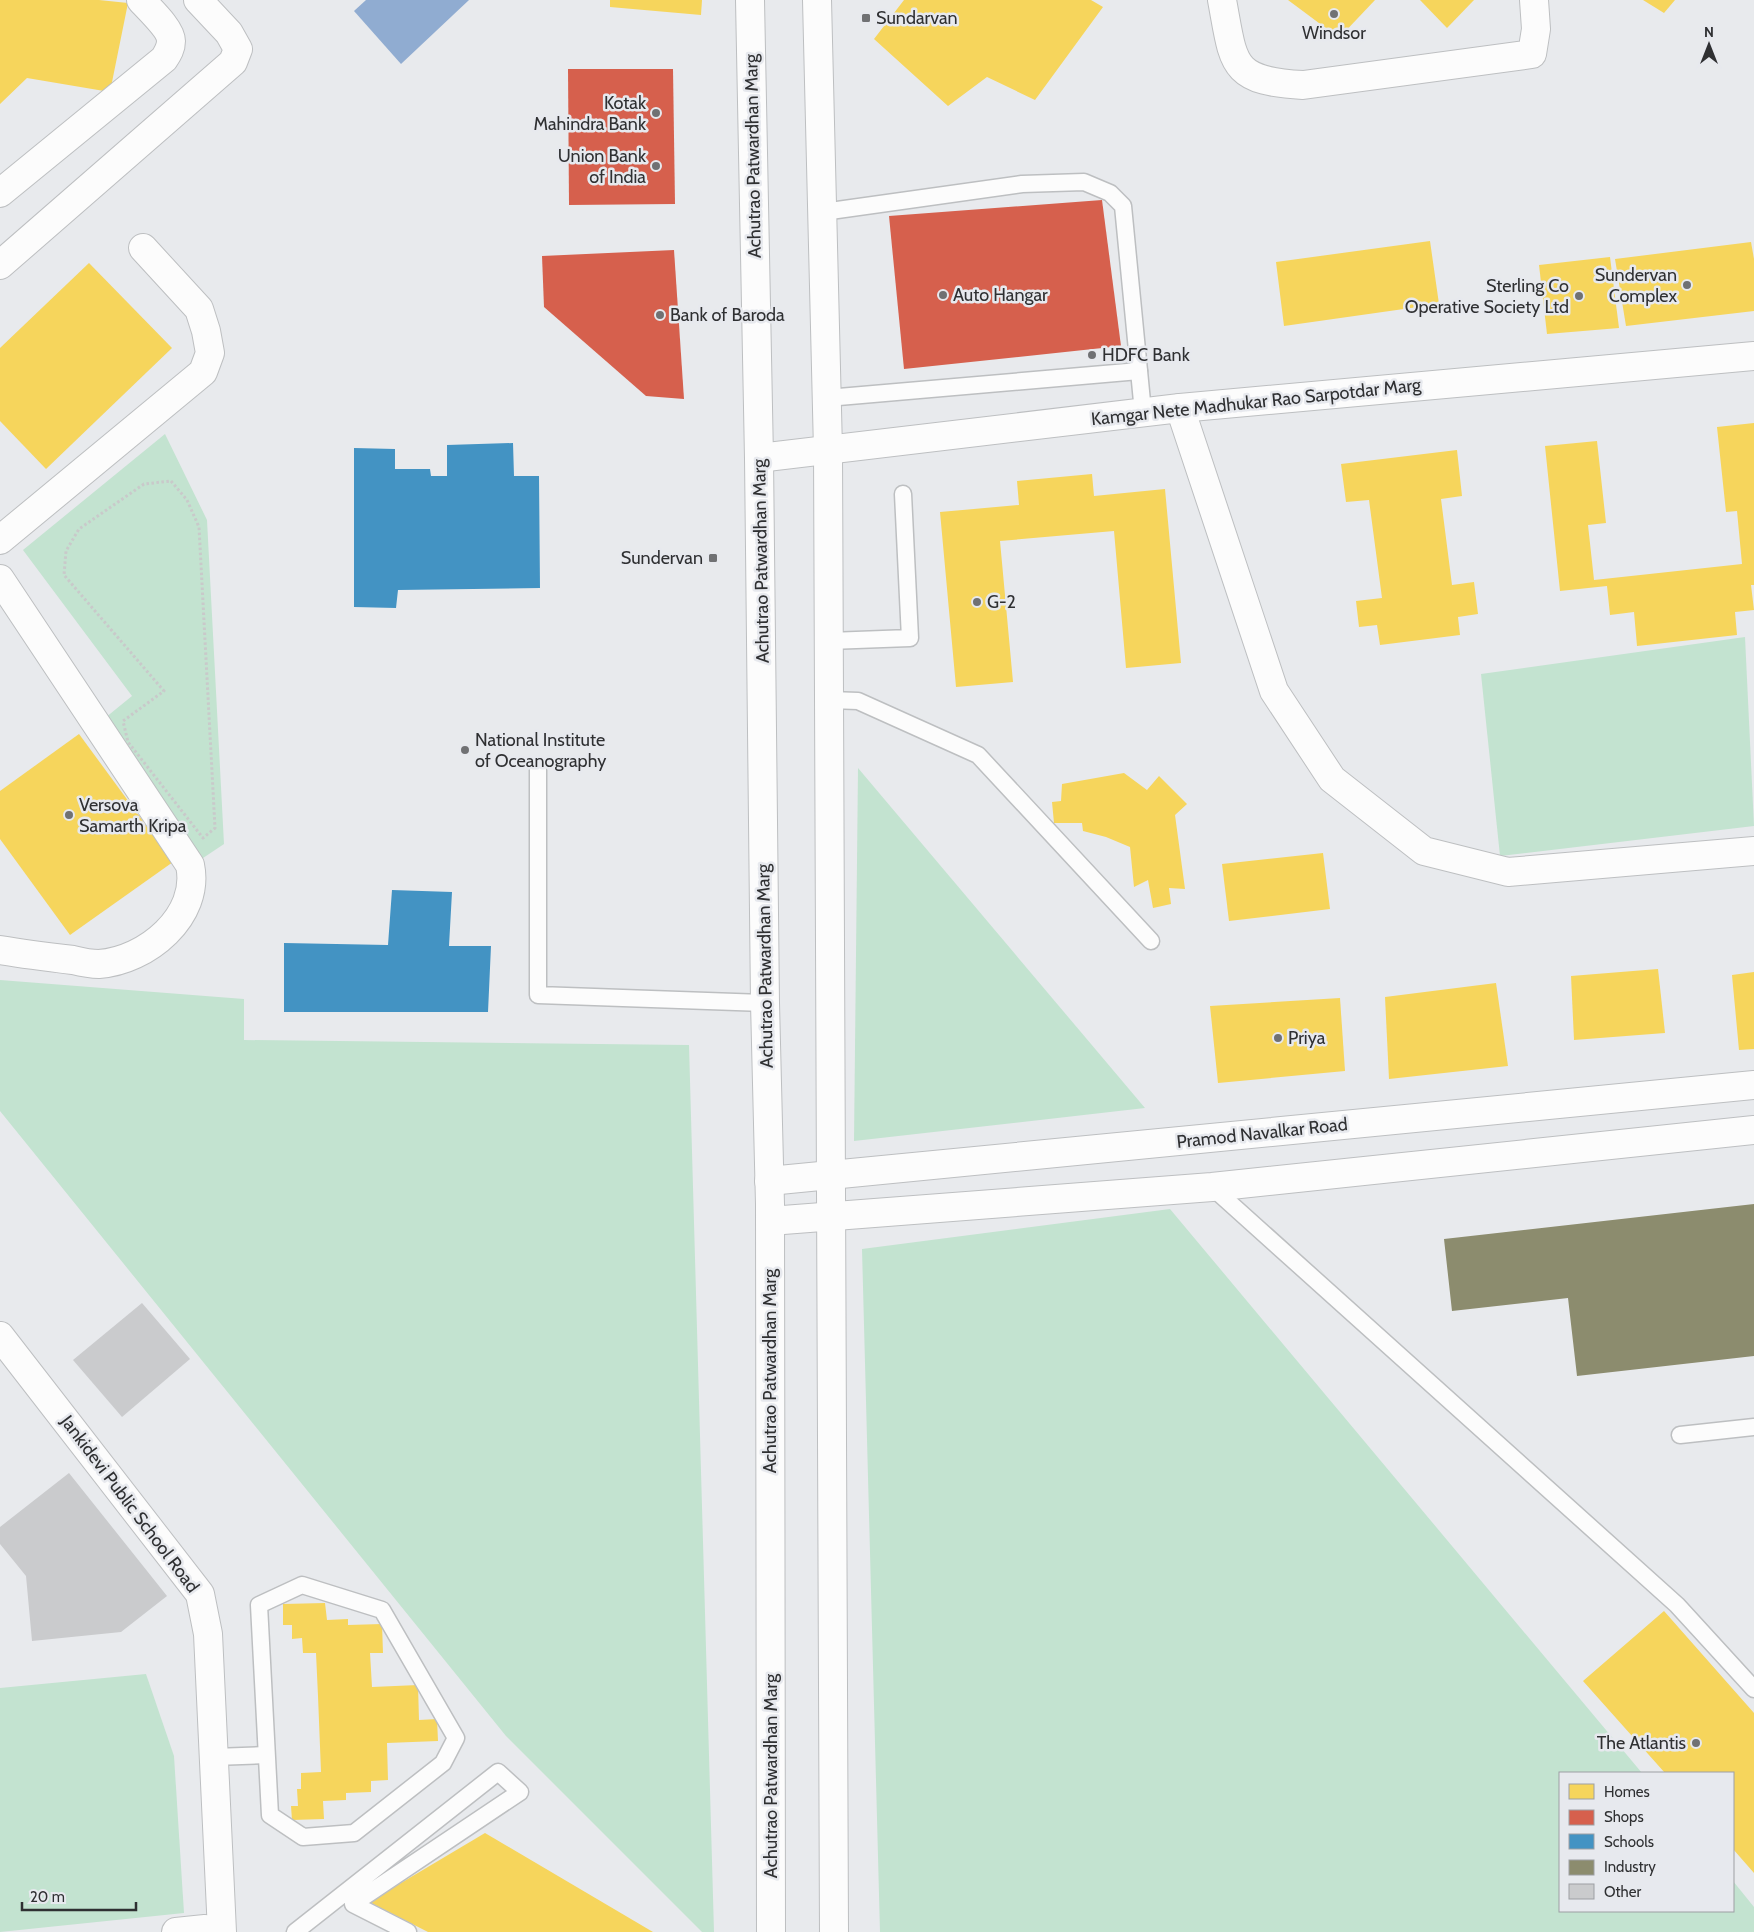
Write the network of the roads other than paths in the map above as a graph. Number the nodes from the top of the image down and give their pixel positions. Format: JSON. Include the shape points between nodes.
{"nodes":[{"id":1,"x":141,"y":0,"type":"edge"},
{"id":2,"x":198,"y":0,"type":"edge"},
{"id":3,"x":750,"y":0,"type":"edge"},
{"id":4,"x":817,"y":0,"type":"edge"},
{"id":5,"x":1222,"y":0,"type":"edge"},
{"id":6,"x":1534,"y":0,"type":"edge"},
{"id":7,"x":0,"y":193,"type":"edge"},
{"id":8,"x":822,"y":212,"type":"junction"},
{"id":9,"x":143,"y":248,"type":"dead end"},
{"id":10,"x":0,"y":265,"type":"edge"},
{"id":11,"x":1754,"y":356,"type":"edge"},
{"id":12,"x":1139,"y":371,"type":"junction"},
{"id":13,"x":827,"y":398,"type":"junction"},
{"id":14,"x":1180,"y":408,"type":"junction"},
{"id":15,"x":1143,"y":412,"type":"junction"},
{"id":16,"x":828,"y":450,"type":"junction"},
{"id":17,"x":759,"y":458,"type":"junction"},
{"id":18,"x":902,"y":494,"type":"dead end"},
{"id":19,"x":0,"y":540,"type":"edge"},
{"id":20,"x":0,"y":579,"type":"edge"},
{"id":21,"x":829,"y":641,"type":"junction"},
{"id":22,"x":830,"y":700,"type":"junction"},
{"id":23,"x":538,"y":770,"type":"dead end"},
{"id":24,"x":1754,"y":851,"type":"edge"},
{"id":25,"x":1151,"y":941,"type":"dead end"},
{"id":26,"x":0,"y":950,"type":"edge"},
{"id":27,"x":766,"y":1003,"type":"junction"},
{"id":28,"x":1754,"y":1085,"type":"edge"},
{"id":29,"x":1754,"y":1130,"type":"edge"},
{"id":30,"x":832,"y":1176,"type":"junction"},
{"id":31,"x":769,"y":1182,"type":"junction"},
{"id":32,"x":1212,"y":1186,"type":"junction"},
{"id":33,"x":832,"y":1216,"type":"junction"},
{"id":34,"x":770,"y":1221,"type":"junction"},
{"id":35,"x":0,"y":1336,"type":"edge"},
{"id":36,"x":1754,"y":1427,"type":"edge"},
{"id":37,"x":1680,"y":1435,"type":"dead end"},
{"id":38,"x":1754,"y":1689,"type":"edge"},
{"id":39,"x":266,"y":1754,"type":"junction"},
{"id":40,"x":214,"y":1757,"type":"junction"},
{"id":41,"x":176,"y":1932,"type":"edge"},
{"id":42,"x":212,"y":1932,"type":"edge"},
{"id":43,"x":222,"y":1932,"type":"edge"},
{"id":44,"x":295,"y":1932,"type":"edge"},
{"id":45,"x":408,"y":1932,"type":"edge"},
{"id":46,"x":771,"y":1932,"type":"edge"},
{"id":47,"x":834,"y":1932,"type":"edge"}],
"edges":[{"from":1,"to":7,"type":"street","via":[[172,39],[164,59]]},
{"from":2,"to":10,"type":"street","via":[[229,33],[238,49],[233,62]]},
{"from":3,"to":17,"type":"street","name":"Achutrao Patwardhan Marg"},
{"from":4,"to":8,"type":"street"},
{"from":5,"to":6,"type":"street","via":[[1232,51],[1240,67],[1252,77],[1273,83],[1303,85],[1532,54],[1536,29]]},
{"from":8,"to":12,"type":"lane","via":[[1022,184],[1084,182],[1110,193],[1122,206]]},
{"from":8,"to":13,"type":"street"},
{"from":9,"to":19,"type":"street","via":[[199,308],[210,354],[203,372]]},
{"from":11,"to":14,"type":"street","name":"Kamgar Nete Madhukar Rao Sarpotdar Marg"},
{"from":12,"to":13,"type":"lane"},
{"from":12,"to":15,"type":"lane"},
{"from":13,"to":16,"type":"street"},
{"from":14,"to":15,"type":"street","name":"Kamgar Nete Madhukar Rao Sarpotdar Marg"},
{"from":14,"to":24,"type":"street","via":[[1274,691],[1332,779],[1424,851],[1508,872]]},
{"from":15,"to":16,"type":"street","name":"Kamgar Nete Madhukar Rao Sarpotdar Marg"},
{"from":16,"to":17,"type":"street","name":"Kamgar Nete Madhukar Rao Sarpotdar Marg"},
{"from":16,"to":21,"type":"street"},
{"from":17,"to":27,"type":"street","name":"Achutrao Patwardhan Marg"},
{"from":18,"to":21,"type":"lane","via":[[910,638]]},
{"from":20,"to":26,"type":"street","via":[[190,865],[192,875],[182,915],[161,938],[126,958],[99,964]]},
{"from":21,"to":22,"type":"street"},
{"from":22,"to":25,"type":"lane","via":[[858,701],[978,755]]},
{"from":22,"to":30,"type":"street"},
{"from":23,"to":27,"type":"lane","via":[[538,995]]},
{"from":27,"to":31,"type":"street","name":"Achutrao Patwardhan Marg"},
{"from":28,"to":30,"type":"street","name":"Pramod Navalkar Road"},
{"from":29,"to":32,"type":"street"},
{"from":30,"to":31,"type":"street","name":"Pramod Navalkar Road"},
{"from":30,"to":33,"type":"street"},
{"from":31,"to":34,"type":"street","name":"Achutrao Patwardhan Marg"},
{"from":32,"to":33,"type":"street"},
{"from":32,"to":38,"type":"lane","via":[[1677,1605]]},
{"from":33,"to":34,"type":"street"},
{"from":33,"to":47,"type":"street"},
{"from":34,"to":46,"type":"street","name":"Achutrao Patwardhan Marg"},
{"from":35,"to":40,"type":"street","name":"Jankidevi Public School Road","via":[[200,1594],[208,1634]]},
{"from":36,"to":37,"type":"lane"},
{"from":39,"to":39,"type":"lane","via":[[259,1605],[302,1585],[382,1610],[456,1738],[443,1763],[354,1833],[303,1837],[270,1815]]},
{"from":39,"to":40,"type":"lane"},
{"from":40,"to":43,"type":"street","name":"Jankidevi Public School Road"},
{"from":41,"to":42,"type":"street","via":[[204,1929]]},
{"from":44,"to":45,"type":"lane","via":[[498,1772],[520,1792],[353,1904]]}]}
